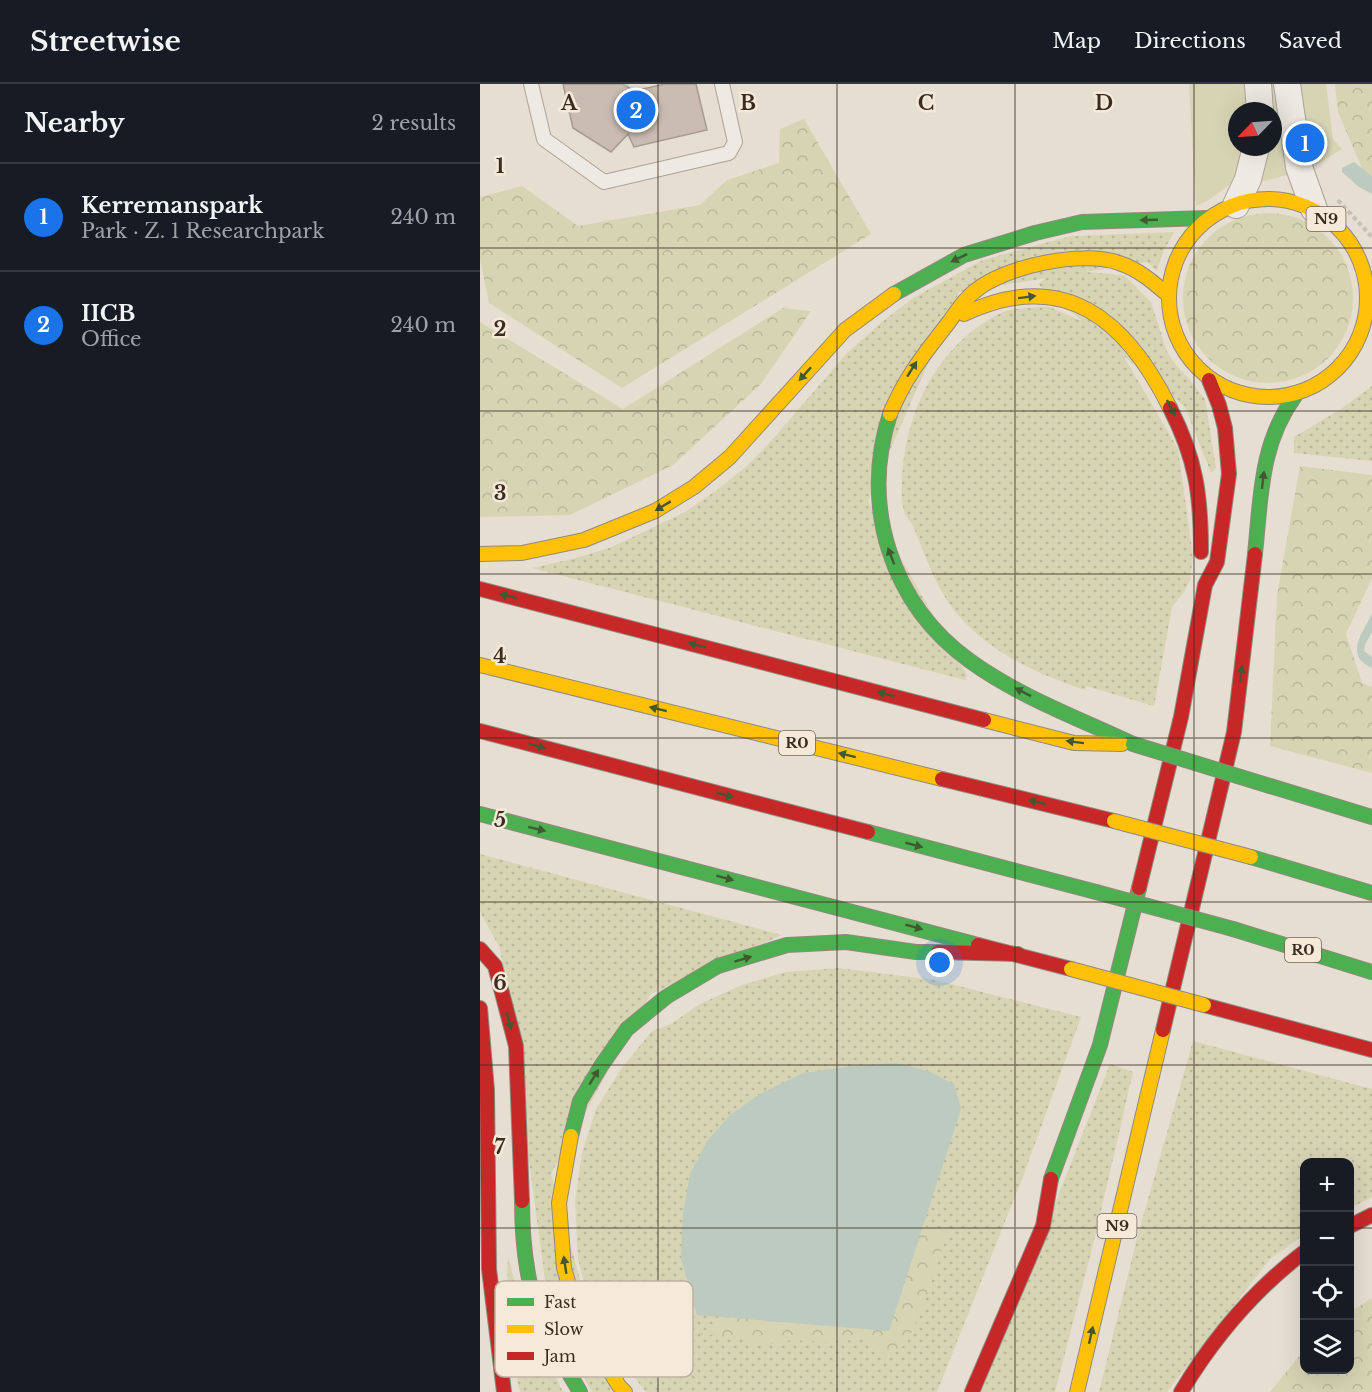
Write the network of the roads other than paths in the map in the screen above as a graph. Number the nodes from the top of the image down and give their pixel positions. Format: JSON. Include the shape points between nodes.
{"nodes":[{"id":1,"x":531,"y":84,"type":"edge"},
{"id":2,"x":722,"y":84,"type":"edge"},
{"id":3,"x":1258,"y":84,"type":"edge"},
{"id":4,"x":1287,"y":84,"type":"edge"},
{"id":5,"x":1259,"y":102,"type":"edge"},
{"id":6,"x":1254,"y":156,"type":"edge"},
{"id":7,"x":1326,"y":204,"type":"junction"},
{"id":8,"x":1236,"y":205,"type":"junction"},
{"id":9,"x":1207,"y":218,"type":"junction"},
{"id":10,"x":1369,"y":278,"type":"edge"},
{"id":11,"x":1168,"y":295,"type":"junction"},
{"id":12,"x":951,"y":320,"type":"junction"},
{"id":13,"x":1209,"y":380,"type":"junction"},
{"id":14,"x":1295,"y":396,"type":"junction"},
{"id":15,"x":480,"y":554,"type":"edge"},
{"id":16,"x":1206,"y":585,"type":"junction"},
{"id":17,"x":480,"y":589,"type":"edge"},
{"id":18,"x":480,"y":665,"type":"edge"},
{"id":19,"x":480,"y":731,"type":"edge"},
{"id":20,"x":1133,"y":744,"type":"junction"},
{"id":21,"x":480,"y":814,"type":"edge"},
{"id":22,"x":1372,"y":817,"type":"edge"},
{"id":23,"x":1372,"y":893,"type":"edge"},
{"id":24,"x":480,"y":949,"type":"edge"},
{"id":25,"x":1018,"y":954,"type":"junction"},
{"id":26,"x":1372,"y":972,"type":"edge"},
{"id":27,"x":480,"y":1008,"type":"edge"},
{"id":28,"x":1372,"y":1050,"type":"edge"},
{"id":29,"x":1049,"y":1185,"type":"junction"},
{"id":30,"x":1033,"y":1212,"type":"dead end"},
{"id":31,"x":1372,"y":1215,"type":"edge"},
{"id":32,"x":1354,"y":1224,"type":"edge"},
{"id":33,"x":1300,"y":1255,"type":"edge"},
{"id":34,"x":530,"y":1281,"type":"edge"},
{"id":35,"x":568,"y":1281,"type":"edge"},
{"id":36,"x":495,"y":1331,"type":"edge"},
{"id":37,"x":502,"y":1377,"type":"edge"},
{"id":38,"x":571,"y":1377,"type":"edge"},
{"id":39,"x":613,"y":1377,"type":"edge"},
{"id":40,"x":504,"y":1392,"type":"edge"},
{"id":41,"x":580,"y":1392,"type":"edge"},
{"id":42,"x":625,"y":1392,"type":"edge"},
{"id":43,"x":972,"y":1392,"type":"edge"},
{"id":44,"x":1077,"y":1392,"type":"edge"},
{"id":45,"x":1181,"y":1392,"type":"edge"}],
"edges":[{"from":1,"to":2,"type":"lane","via":[[544,139],[604,182],[729,153],[735,142]]},
{"from":3,"to":5,"type":"street"},
{"from":4,"to":7,"type":"street","via":[[1299,167]]},
{"from":6,"to":8,"type":"street"},
{"from":7,"to":8,"type":"main road","number":"N9","via":[[1253,199]]},
{"from":7,"to":10,"type":"main road","number":"N9"},
{"from":8,"to":9,"type":"main road","number":"N9"},
{"from":9,"to":11,"type":"main road","number":"N9","via":[[1184,244],[1172,270]]},
{"from":9,"to":15,"type":"main road","one_way":true,"via":[[1082,222],[964,255],[894,294],[845,330],[730,458],[694,488],[655,511],[584,540],[522,553]]},
{"from":10,"to":14,"type":"main road","number":"N9","via":[[1366,322],[1357,354],[1324,382]]},
{"from":11,"to":12,"type":"main road","via":[[1138,269],[1118,260],[1078,258],[1029,266],[1001,276],[971,294]]},
{"from":11,"to":13,"type":"main road","number":"N9","via":[[1183,351]]},
{"from":12,"to":16,"type":"main road","one_way":true,"via":[[992,302],[1035,296],[1068,301],[1101,315],[1126,337],[1174,412],[1194,467],[1202,511],[1201,552]]},
{"from":20,"to":12,"type":"main road","one_way":true,"via":[[985,673],[950,645],[924,617],[899,576],[884,536],[879,492],[881,448],[892,408],[907,377],[927,346]]},
{"from":13,"to":14,"type":"main road","number":"N9","via":[[1226,390],[1263,399]]},
{"from":13,"to":16,"type":"main road","number":"N9","via":[[1225,428],[1228,474],[1217,561]]},
{"from":44,"to":14,"type":"main road","number":"N9","one_way":true,"via":[[1234,732],[1271,435]]},
{"from":16,"to":29,"type":"main road","number":"N9","via":[[1181,717],[1100,1045]]},
{"from":20,"to":17,"type":"main road","one_way":true,"via":[[1074,743]]},
{"from":23,"to":18,"type":"main road","number":"R0","one_way":true,"bridge":true,"via":[[1114,821]]},
{"from":19,"to":26,"type":"main road","number":"R0","one_way":true,"bridge":true,"via":[[1233,929]]},
{"from":20,"to":22,"type":"main road","bridge":true},
{"from":21,"to":25,"type":"main road","one_way":true},
{"from":24,"to":34,"type":"main road","one_way":true,"via":[[495,966],[516,1046],[522,1231]]},
{"from":25,"to":28,"type":"main road","bridge":true},
{"from":35,"to":25,"type":"main road","one_way":true,"via":[[560,1203],[580,1101],[627,1029],[666,997],[718,966],[787,945],[846,942],[916,952]]},
{"from":27,"to":36,"type":"main road","via":[[488,1137],[487,1229]]},
{"from":29,"to":30,"type":"main road"},
{"from":29,"to":43,"type":"main road","number":"N9","via":[[1043,1226]]},
{"from":31,"to":32,"type":"main road"},
{"from":33,"to":45,"type":"main road","via":[[1236,1312]]},
{"from":37,"to":40,"type":"main road"},
{"from":38,"to":41,"type":"main road","one_way":true},
{"from":42,"to":39,"type":"main road","one_way":true}]}
